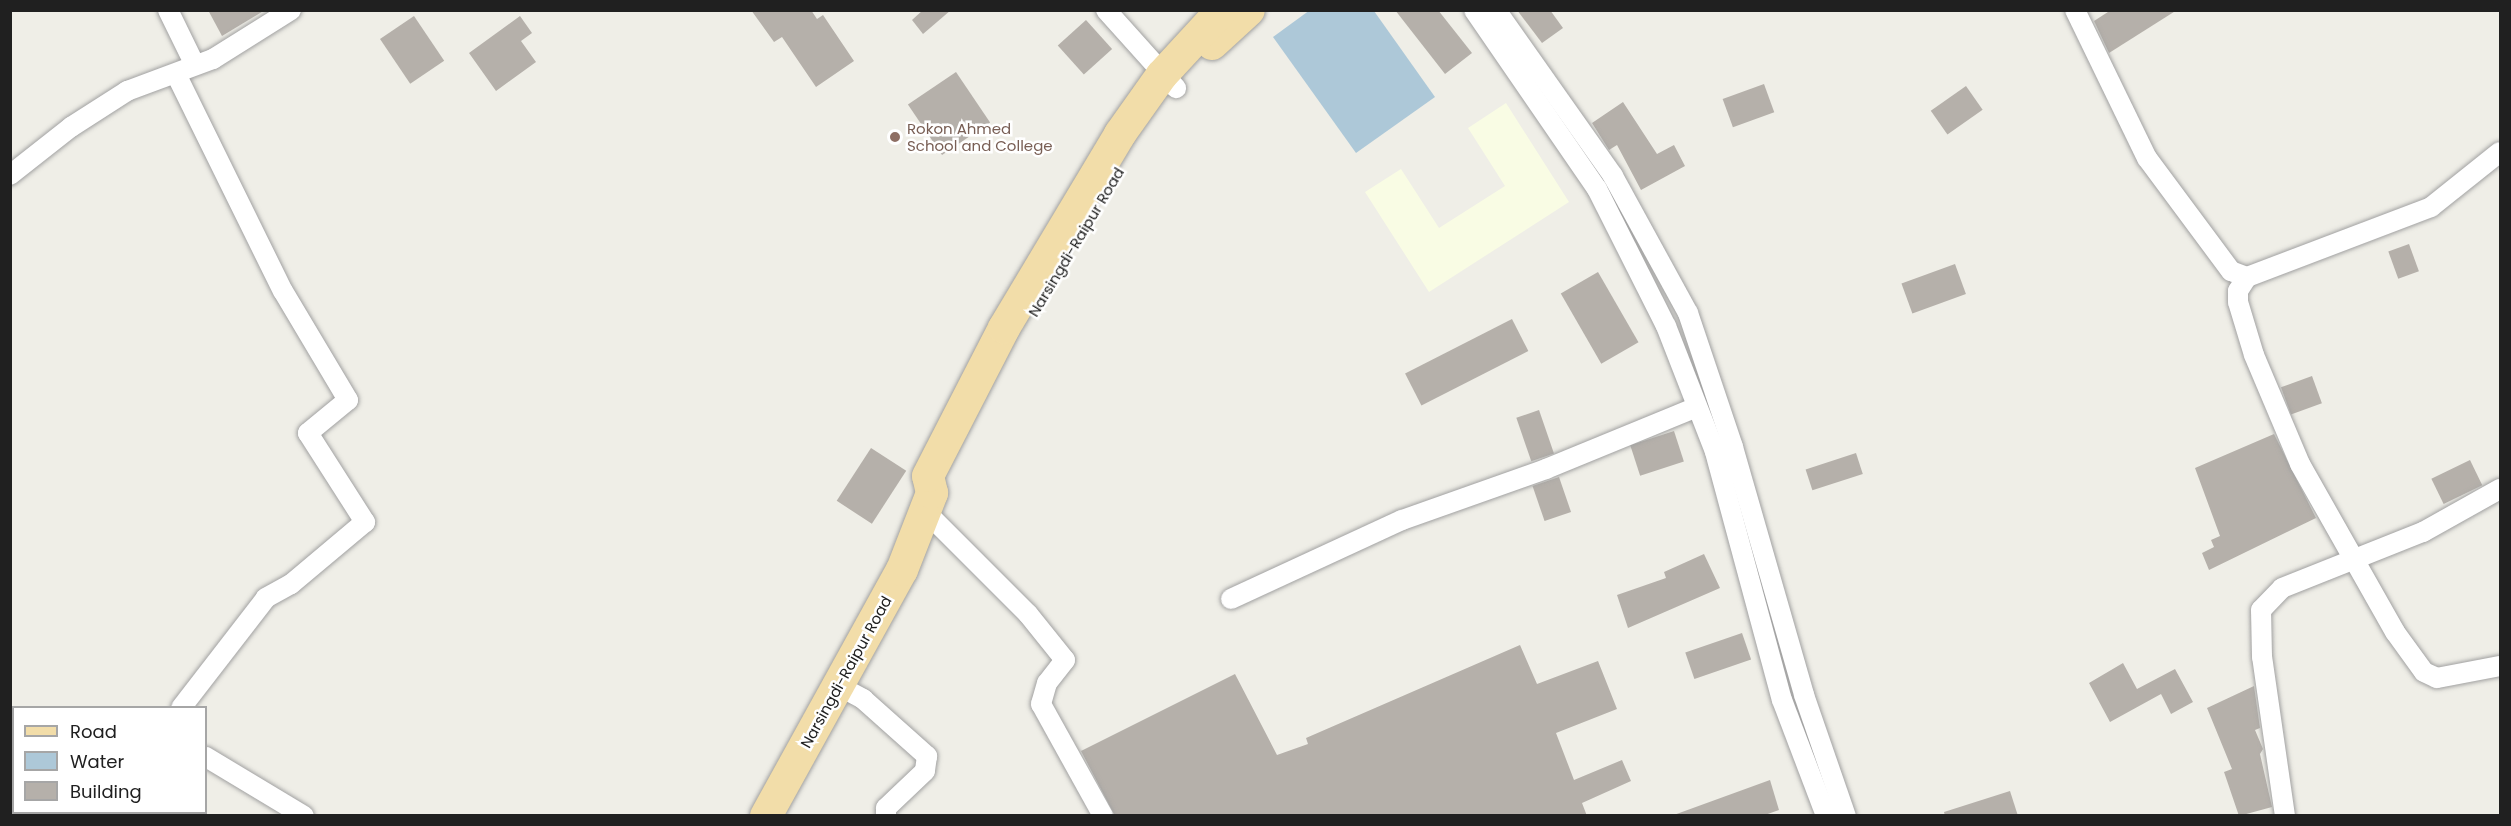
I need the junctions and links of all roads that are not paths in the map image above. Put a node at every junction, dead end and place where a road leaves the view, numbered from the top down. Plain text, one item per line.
1 (168, 10) edge
2 (291, 10) edge
3 (1106, 10) edge
4 (1222, 10) edge
5 (1249, 10) edge
6 (1474, 10) edge
7 (1496, 10) edge
8 (2075, 10) edge
9 (195, 65) junction
10 (176, 74) junction
11 (1169, 82) junction
12 (2500, 152) edge
13 (10, 175) edge
14 (2247, 276) junction
15 (1697, 407) junction
16 (2500, 489) edge
17 (928, 502) junction
18 (2354, 562) junction
19 (1231, 599) dead end
20 (2500, 666) edge
21 (837, 685) junction
22 (183, 706) edge
23 (207, 758) edge
24 (304, 816) edge
25 (766, 816) edge
26 (886, 816) edge
27 (1103, 816) edge
28 (1826, 816) edge
29 (1846, 816) edge
30 (2285, 816) edge

1 - 9 street
2 - 9 street
3 - 11 street
4 - 11 main road, Narsingdi-Raipur Road
5 - 11 main road, Narsingdi-Raipur Road
6 - 15 street
7 - 29 street
8 - 14 street
9 - 10 street
10 - 13 street
10 - 22 street
11 - 17 main road, Narsingdi-Raipur Road
12 - 14 street
14 - 18 street
15 - 19 street
15 - 28 street
16 - 18 street
17 - 21 main road, Narsingdi-Raipur Road
17 - 27 street
18 - 20 street
18 - 30 street
21 - 25 main road, Narsingdi-Raipur Road
21 - 26 street
23 - 24 street

